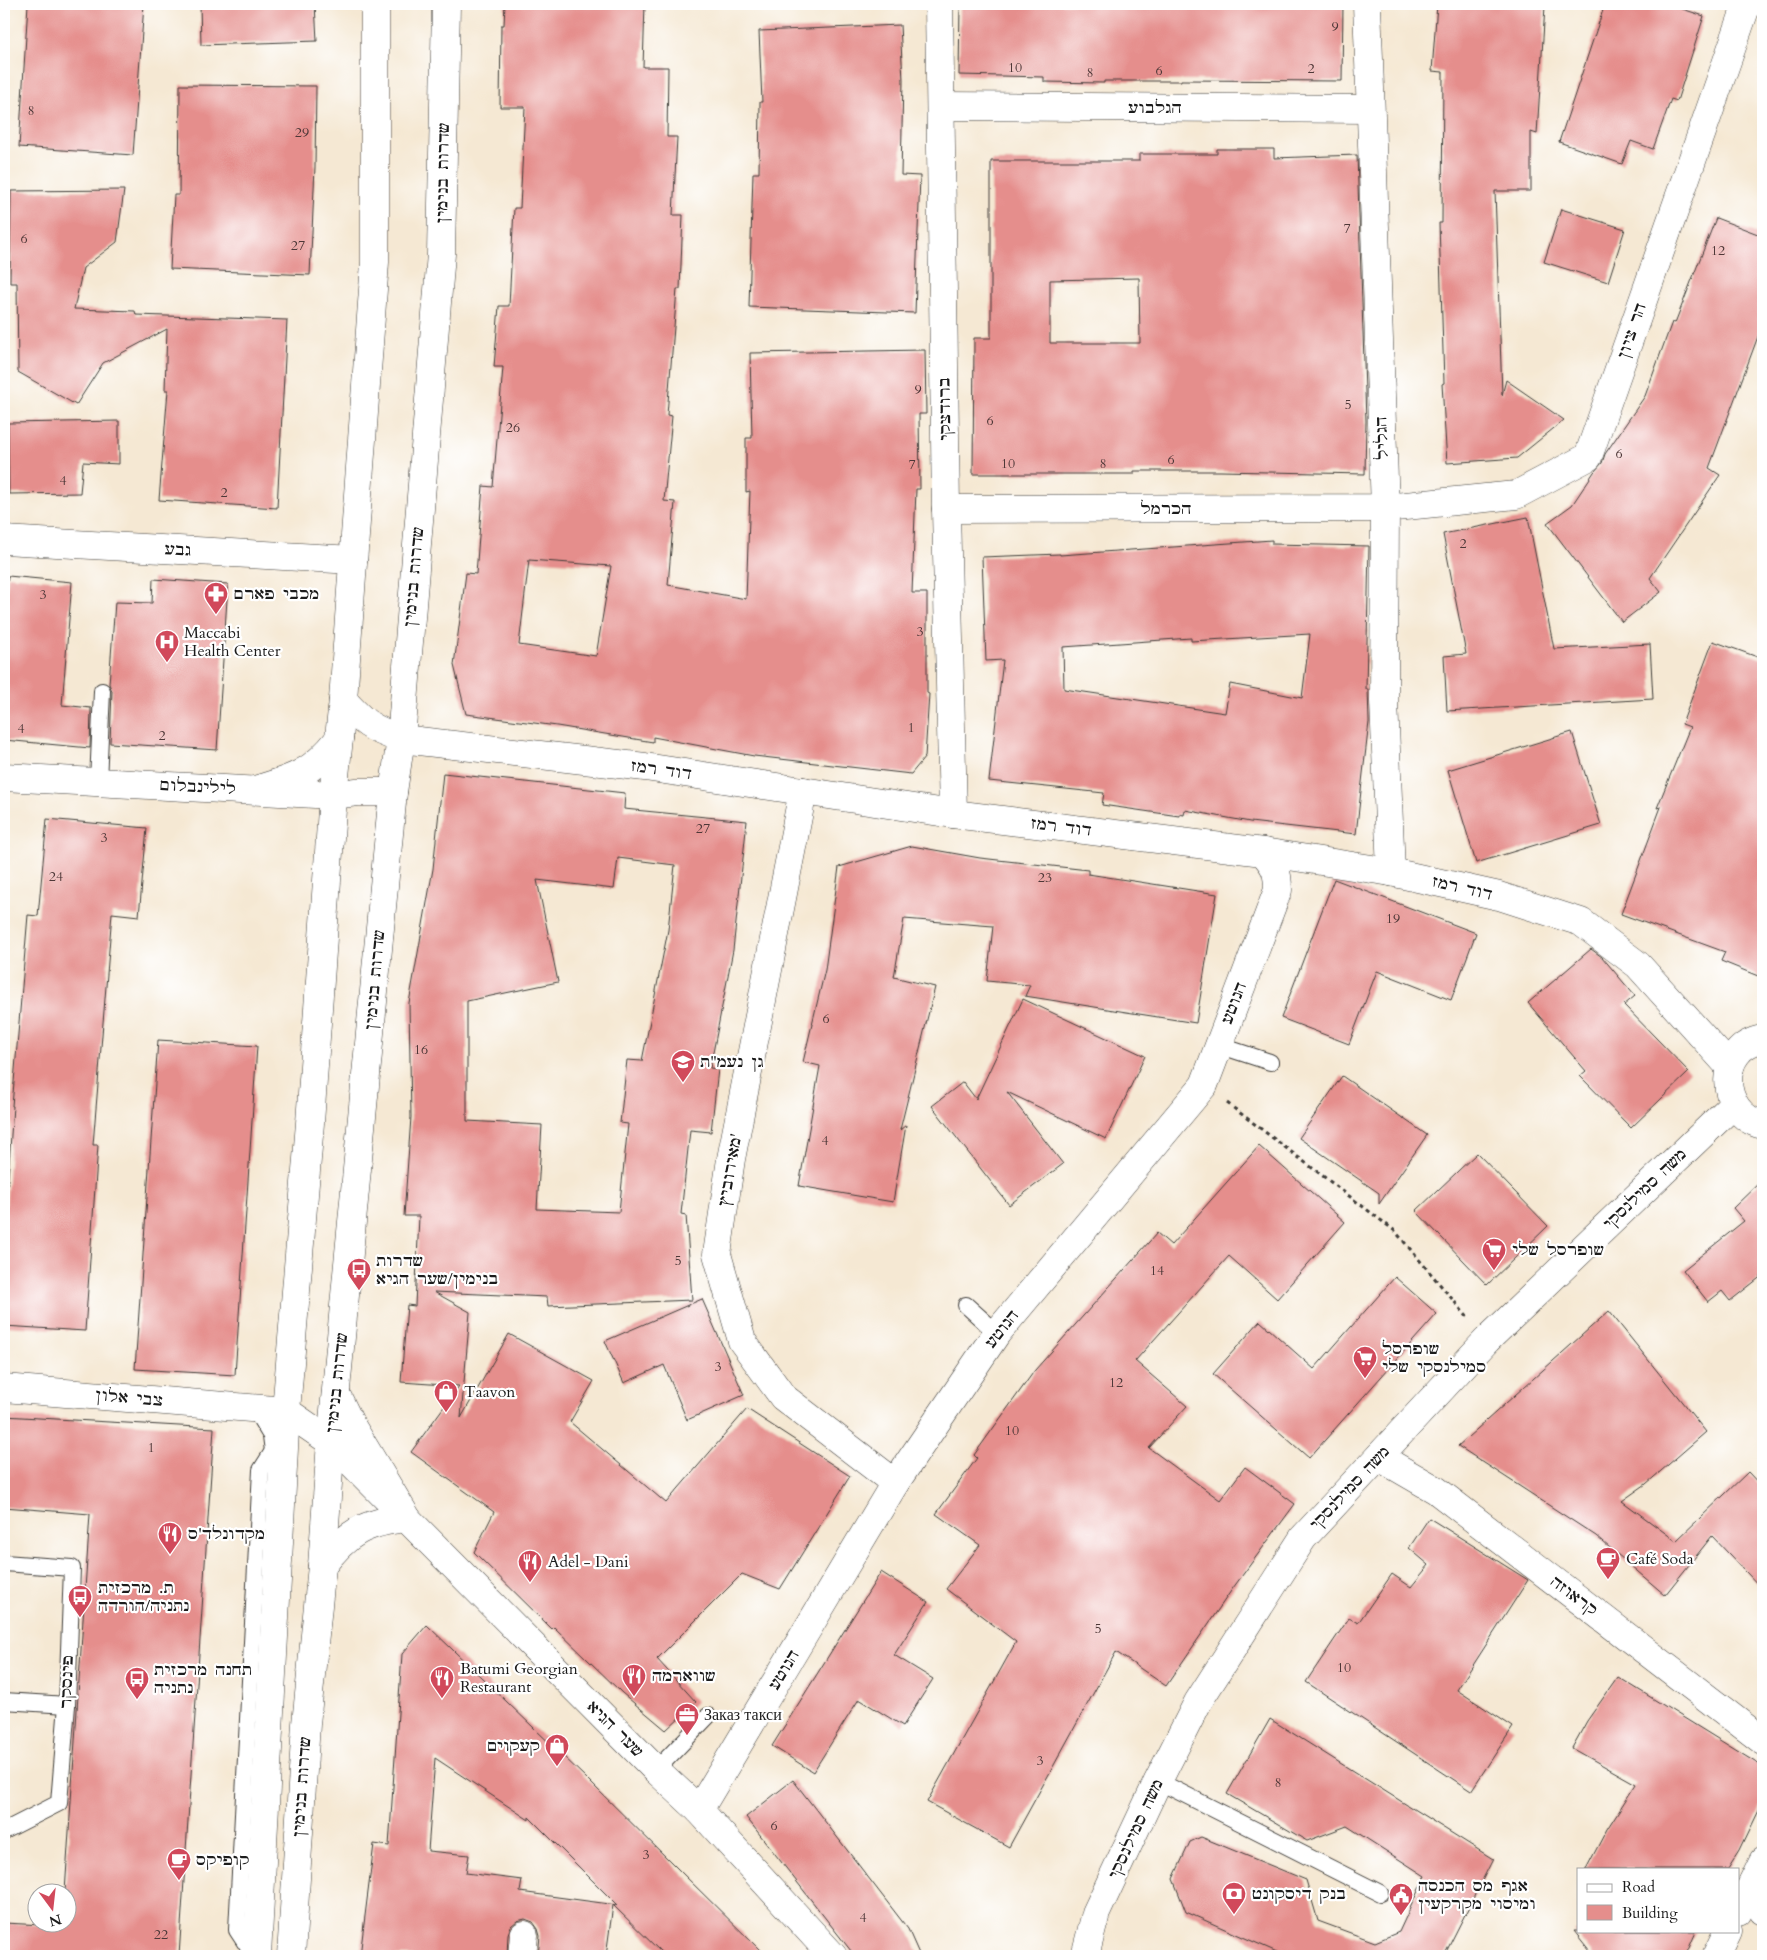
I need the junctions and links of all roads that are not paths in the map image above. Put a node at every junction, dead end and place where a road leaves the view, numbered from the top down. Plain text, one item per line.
1 (375, 4) edge
2 (446, 4) edge
3 (939, 4) edge
4 (1367, 4) edge
5 (1747, 4) edge
6 (941, 106) junction
7 (1370, 109) junction
8 (1385, 508) junction
9 (946, 510) junction
10 (4, 540) edge
11 (353, 560) junction
12 (102, 691) dead end
13 (343, 700) junction
14 (401, 739) junction
15 (339, 740) junction
16 (4, 776) edge
17 (98, 782) junction
18 (255, 790) junction
19 (803, 791) junction
20 (392, 792) junction
21 (333, 795) junction
22 (952, 814) junction
23 (1263, 852) junction
24 (1391, 872) junction
25 (1763, 1039) edge
26 (1218, 1045) junction
27 (1270, 1062) dead end
28 (1730, 1066) junction
29 (1734, 1104) junction
30 (1763, 1125) edge
31 (966, 1305) dead end
32 (997, 1333) junction
33 (4, 1388) edge
34 (336, 1394) junction
35 (254, 1408) junction
36 (286, 1411) junction
37 (331, 1442) junction
38 (279, 1448) junction
39 (1379, 1457) junction
40 (895, 1482) junction
41 (407, 1518) junction
42 (4, 1563) edge
43 (322, 1566) junction
44 (4, 1702) edge
45 (67, 1705) junction
46 (708, 1716) dead end
47 (1763, 1741) edge
48 (656, 1770) junction
49 (1158, 1781) junction
50 (699, 1810) junction
51 (4, 1831) edge
52 (1758, 1872) edge
53 (1380, 1893) dead end
54 (1740, 1908) edge
55 (1763, 1911) edge
56 (1728, 1932) edge
57 (255, 1956) edge
58 (291, 1956) edge
59 (833, 1956) edge
60 (1085, 1956) edge
61 (1716, 1956) edge

1 - 11 street
2 - 14 street, שדרות בנימין
3 - 6 street, ברודצקי
4 - 7 street, הגליל
5 - 8 street, הר ציון
6 - 7 street, הגלבוע
6 - 9 street, ברודצקי
7 - 8 street, הגליל
8 - 9 street, הכרמל
8 - 24 street, הגליל
9 - 22 street, ברודצקי
10 - 11 street, גבע
11 - 13 street
12 - 17 lane
13 - 14 street, דוד רמז
13 - 15 street
14 - 19 street, דוד רמז
14 - 20 street, שדרות בנימין
15 - 18 street
15 - 21 street
16 - 17 street, לילינבלום
17 - 18 street, לילינבלום
18 - 21 street, לילינבלום
19 - 22 street, דוד רמז
19 - 40 street, מאירוביץ'
20 - 21 street, לילינבלום
20 - 34 street, שדרות בנימין
21 - 36 street
22 - 23 street, דוד רמז
23 - 24 street, דוד רמז
23 - 26 street, הנוטע
24 - 28 street, דוד רמז
25 - 28 street
26 - 27 lane
26 - 32 street, הנוטע
28 - 29 street
29 - 30 street
29 - 39 street, משה סמילנסקי
31 - 32 lane
32 - 40 street, הנוטע
33 - 35 street, צבי אלון
34 - 37 street, שדרות בנימין
34 - 41 street
35 - 36 street, צבי אלון
35 - 38 lane
36 - 37 street, שער הגיא
36 - 38 street
37 - 38 street
37 - 41 street, שער הגיא
37 - 43 street, שדרות בנימין
38 - 57 street
39 - 47 street, קראוזה
39 - 49 street, משה סמילנסקי
40 - 50 street, הנוטע
41 - 43 street
41 - 48 street, שער הגיא
42 - 45 lane, פינסקר
43 - 58 street, שדרות בנימין
44 - 45 lane
45 - 51 lane, פינסקר
46 - 48 lane
48 - 50 street, שער הגיא
49 - 53 lane
49 - 60 street, משה סמילנסקי
50 - 59 street, שער הגיא
52 - 54 street
52 - 55 street
56 - 61 street

